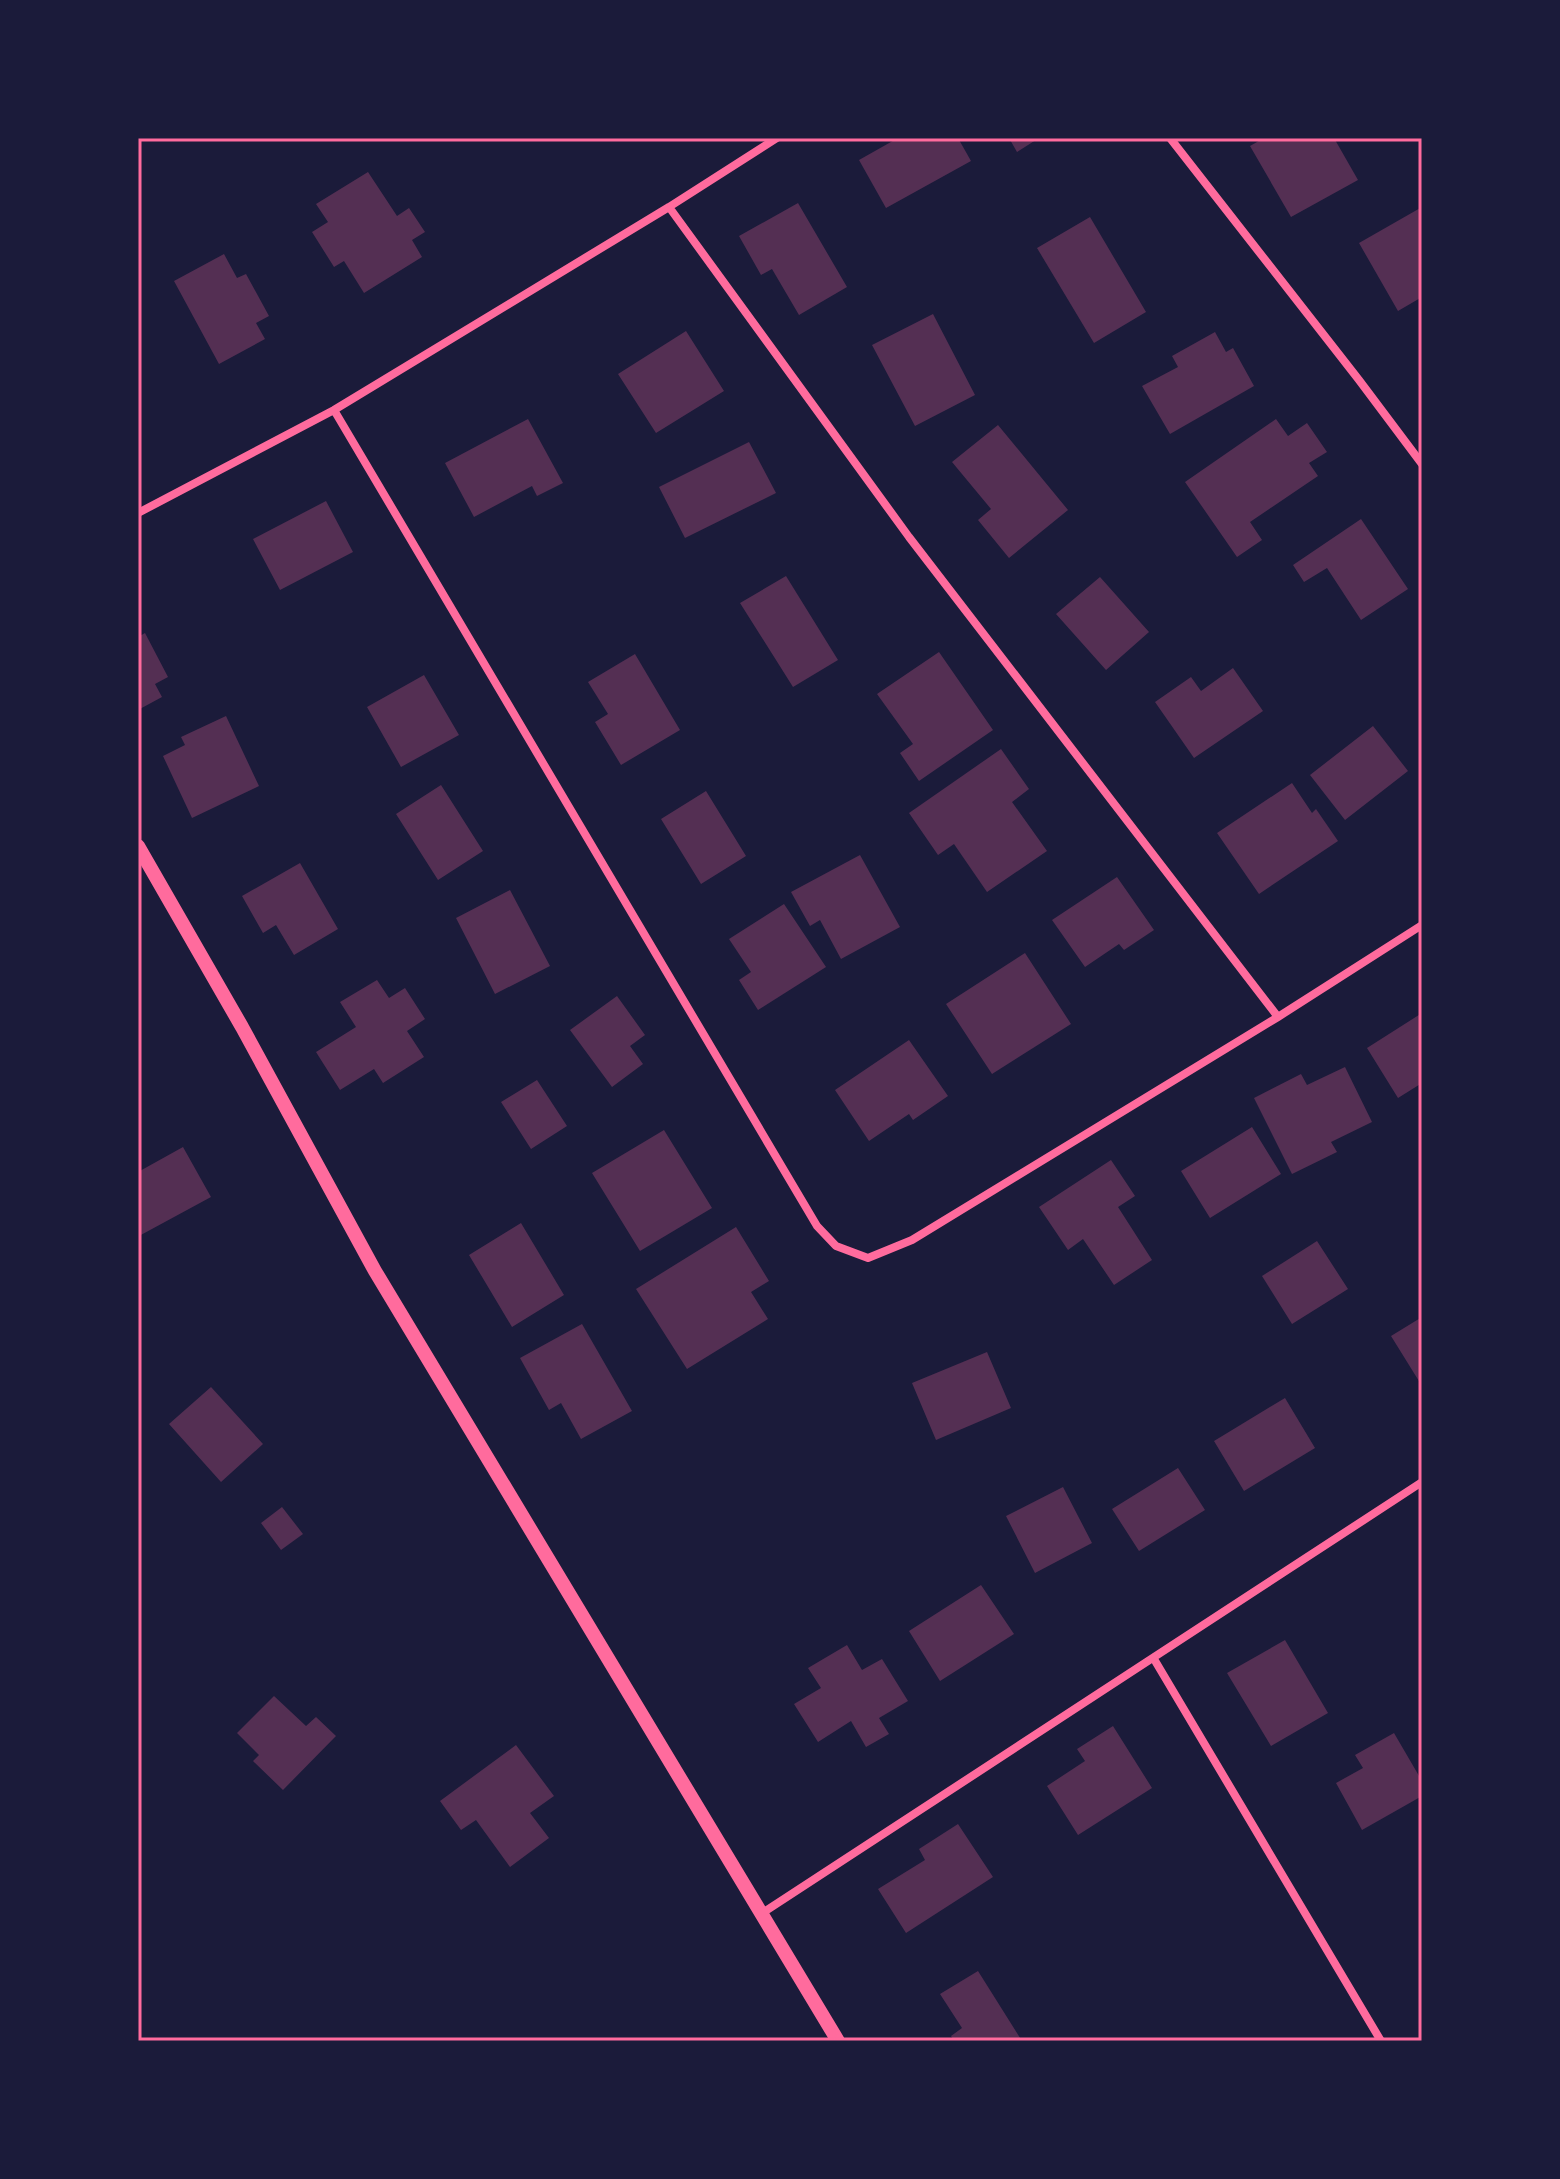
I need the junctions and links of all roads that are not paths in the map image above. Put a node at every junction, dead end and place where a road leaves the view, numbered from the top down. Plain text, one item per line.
1 (777, 138) edge
2 (1170, 138) edge
3 (669, 207) junction
4 (334, 410) junction
5 (1422, 464) edge
6 (138, 513) edge
7 (138, 846) edge
8 (1422, 925) edge
9 (1278, 1017) junction
10 (1422, 1482) edge
11 (1154, 1659) junction
12 (761, 1914) junction
13 (838, 2041) edge
14 (1381, 2041) edge

1 - 3 street
2 - 5 street
3 - 4 street
3 - 9 street
4 - 6 street
4 - 9 street
7 - 12 street
8 - 9 street
10 - 11 street
11 - 12 street
11 - 14 street
12 - 13 street

